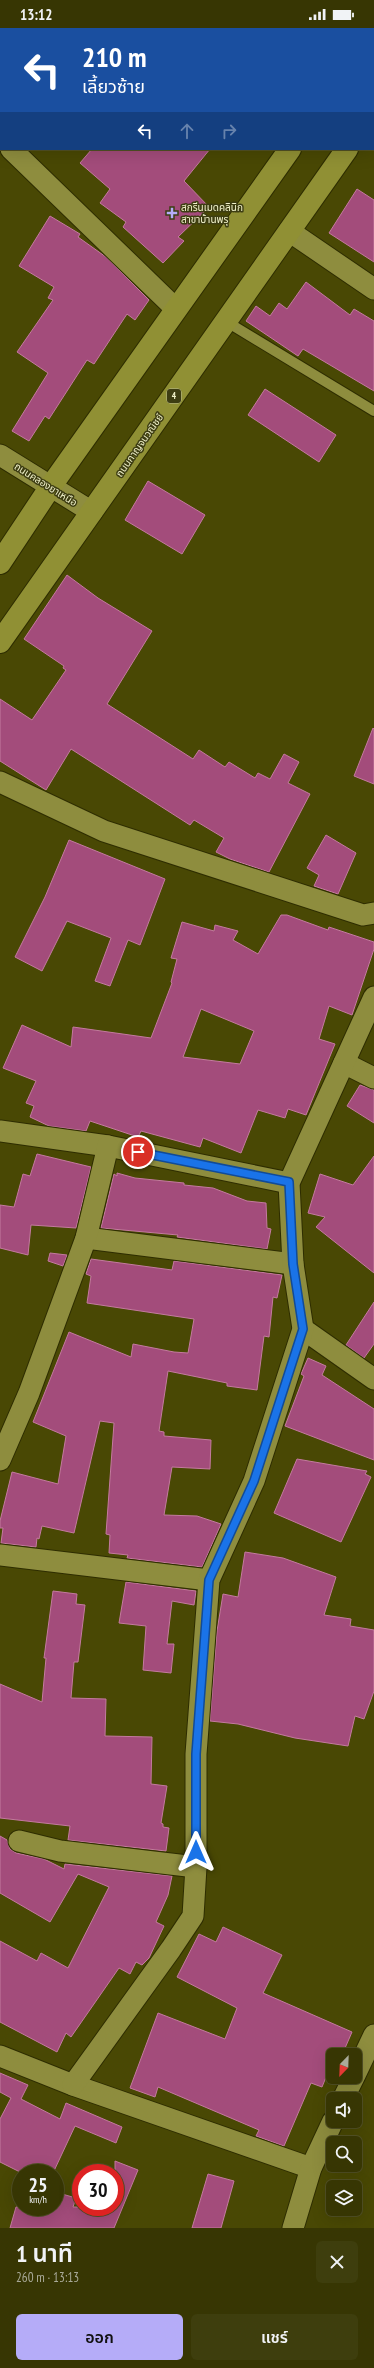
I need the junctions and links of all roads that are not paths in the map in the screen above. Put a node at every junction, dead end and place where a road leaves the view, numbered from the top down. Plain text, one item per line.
1 (12, 150) edge
2 (289, 150) edge
3 (346, 150) edge
4 (289, 231) junction
5 (374, 289) edge
6 (176, 309) junction
7 (226, 322) junction
8 (374, 411) edge
9 (0, 455) edge
10 (51, 486) junction
11 (92, 512) junction
12 (0, 563) edge
13 (0, 642) edge
14 (0, 782) edge
15 (374, 913) edge
16 (374, 997) edge
17 (344, 1064) junction
18 (374, 1078) edge
19 (0, 1131) edge
20 (108, 1146) junction
21 (289, 1182) junction
22 (86, 1238) junction
23 (293, 1264) junction
24 (303, 1329) junction
25 (374, 1379) edge
26 (0, 1460) edge
27 (0, 1555) edge
28 (209, 1580) junction
29 (19, 1841) dead end
30 (196, 1866) junction
31 (374, 2035) edge
32 (0, 2056) edge
33 (362, 2060) edge
34 (73, 2084) junction
35 (330, 2128) edge
36 (311, 2168) junction
37 (293, 2228) edge

1 - 6 street
2 - 6 highway
3 - 4 highway, ถนนกาญจนวณิชย์ / 4
4 - 5 street
4 - 7 highway, ถนนกาญจนวณิชย์ / 4
6 - 10 highway
7 - 8 lane
7 - 11 highway, ถนนกาญจนวณิชย์ / 4
9 - 10 street, ถนนคลองยาเหนือ
10 - 11 street, ถนนคลองยาเหนือ
10 - 12 highway
11 - 13 highway, ถนนกาญจนวณิชย์ / 4
14 - 15 street
16 - 17 street
17 - 18 street
17 - 21 street
19 - 20 street
20 - 21 street
20 - 22 street
21 - 23 street
22 - 23 street
22 - 26 street
23 - 24 street
24 - 25 street
24 - 28 street
27 - 28 street
28 - 30 street
29 - 30 street
30 - 34 street
31 - 33 street
32 - 34 street
34 - 36 street
35 - 36 street
36 - 37 street

